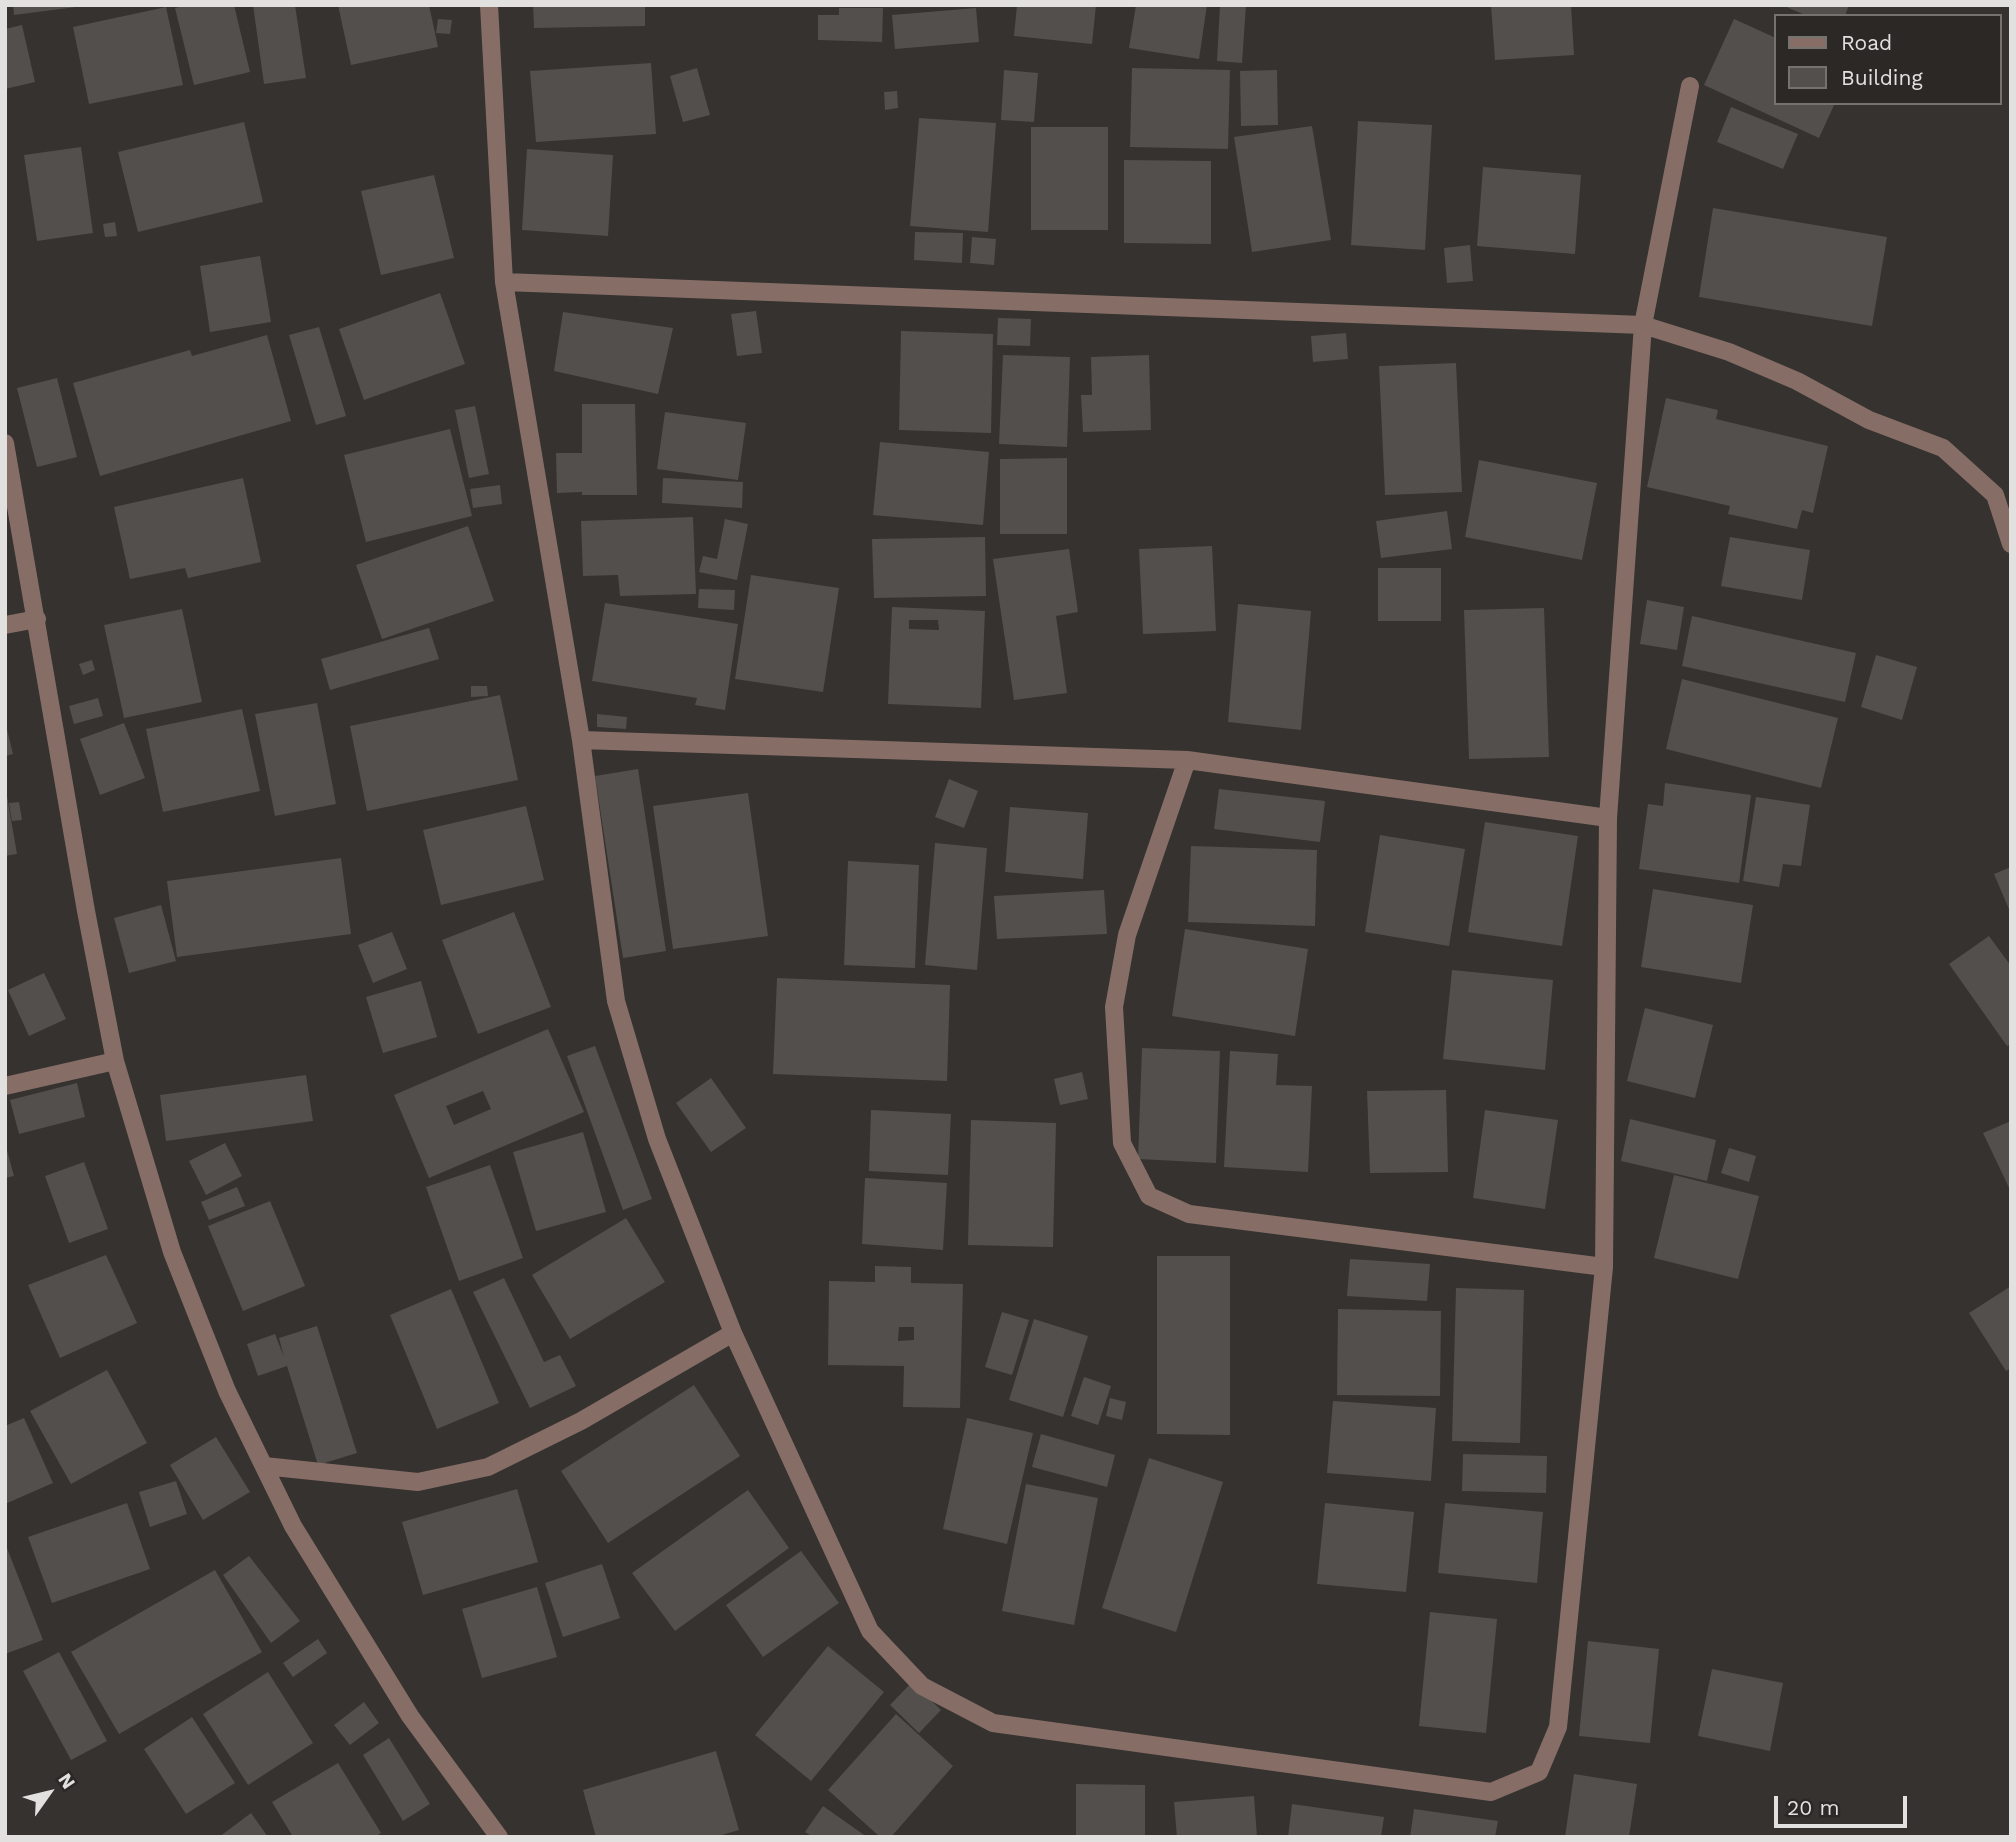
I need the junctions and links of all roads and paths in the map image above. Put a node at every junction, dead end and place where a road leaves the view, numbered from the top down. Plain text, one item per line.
1 (489, 5) edge
2 (1690, 86) dead end
3 (504, 282) junction
4 (1643, 325) junction
5 (5, 443) edge
6 (2011, 544) edge
7 (37, 619) junction
8 (5, 625) edge
9 (581, 740) junction
10 (1187, 760) junction
11 (1608, 818) junction
12 (115, 1061) junction
13 (5, 1086) edge
14 (1604, 1267) junction
15 (733, 1333) junction
16 (264, 1466) junction
17 (499, 1837) edge

1 - 3 street
2 - 4 street
3 - 4 street
3 - 9 street
4 - 6 street
4 - 11 street
5 - 7 street
7 - 8 street
7 - 12 street
9 - 10 street
9 - 15 street
10 - 11 street
10 - 14 street
11 - 14 street
12 - 13 street
12 - 16 street
14 - 15 street
15 - 16 street
16 - 17 street

